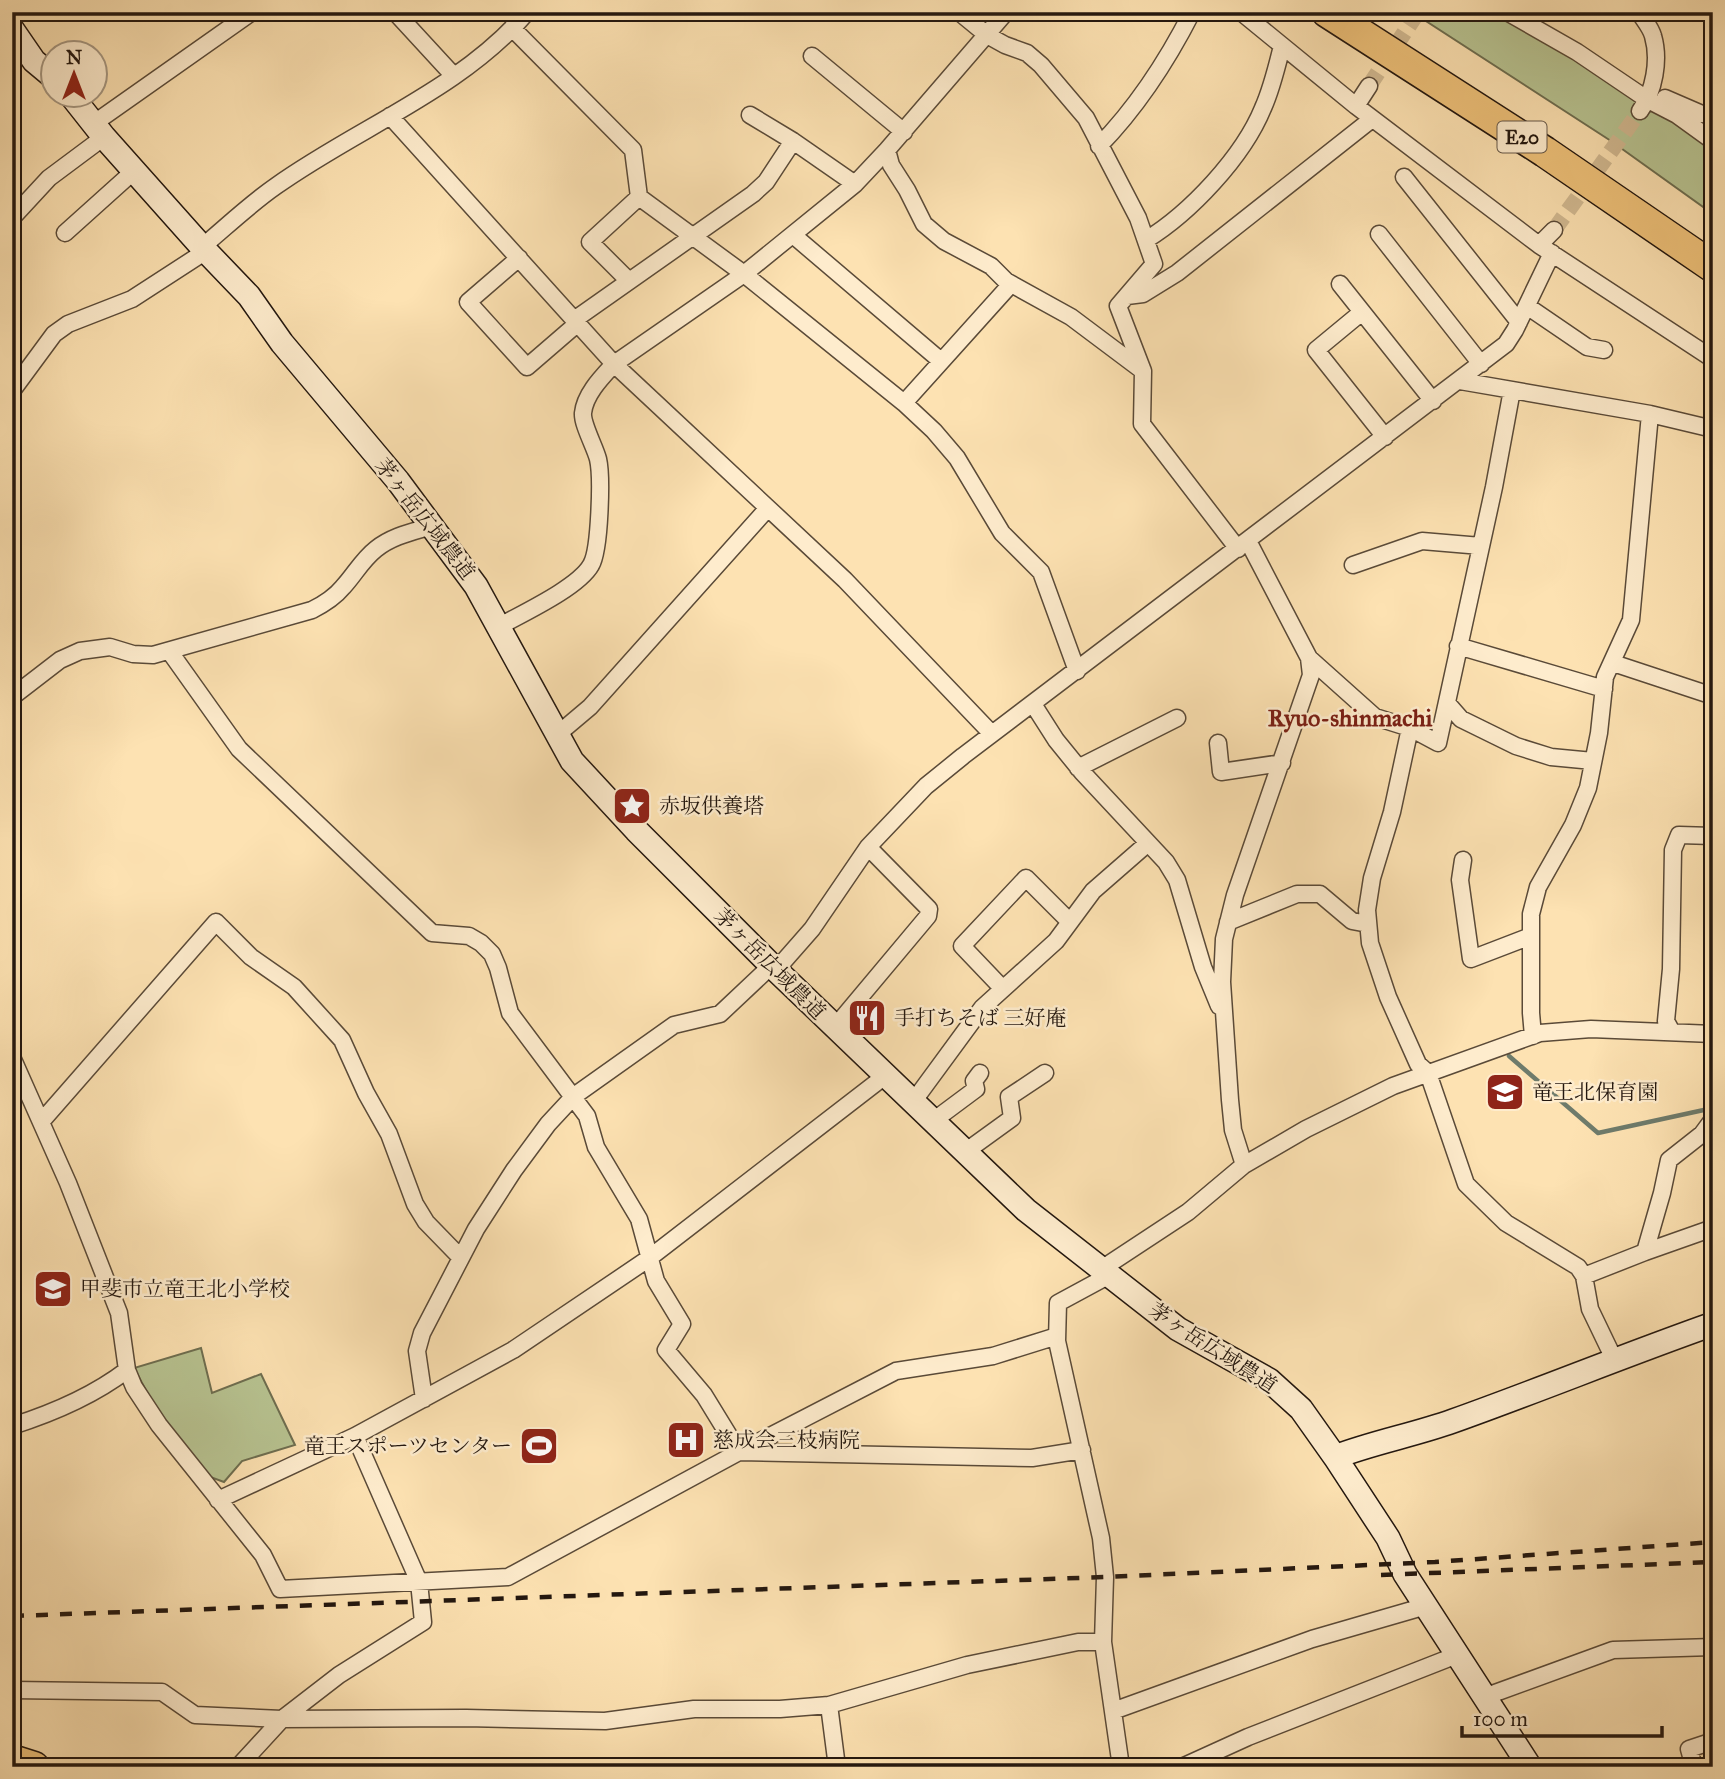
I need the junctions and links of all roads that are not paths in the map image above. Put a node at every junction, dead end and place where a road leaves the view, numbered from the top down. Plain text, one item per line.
1 (252, 12) edge
2 (395, 12) edge
3 (527, 12) edge
4 (959, 12) edge
5 (1006, 12) edge
6 (1192, 12) edge
7 (1241, 12) edge
8 (1327, 12) edge
9 (1364, 12) edge
10 (1507, 12) edge
11 (1639, 12) edge
12 (512, 28) junction
13 (12, 29) edge
14 (987, 35) junction
15 (1282, 46) junction
16 (812, 56) dead end
17 (38, 64) edge
18 (453, 75) junction
19 (1369, 86) tunnel mouth
20 (1646, 101) junction
21 (1356, 106) junction
22 (81, 108) edge
23 (750, 115) dead end
24 (1713, 115) edge
25 (390, 116) junction
26 (1372, 119) junction
27 (99, 130) junction
28 (904, 132) junction
29 (793, 141) junction
30 (1713, 141) edge
31 (1099, 146) junction
32 (887, 150) junction
33 (134, 171) junction
34 (1404, 177) dead end
35 (855, 184) junction
36 (639, 197) junction
37 (12, 218) edge
38 (1554, 230) tunnel mouth
39 (65, 233) dead end
40 (1379, 234) dead end
41 (793, 235) junction
42 (694, 237) junction
43 (1146, 240) junction
44 (1713, 245) edge
45 (204, 249) junction
46 (1545, 249) junction
47 (519, 258) junction
48 (1713, 267) edge
49 (744, 274) junction
50 (628, 280) junction
51 (1011, 284) junction
52 (1340, 285) dead end
53 (1127, 296) junction
54 (1527, 306) junction
55 (1362, 313) junction
56 (576, 321) junction
57 (1519, 322) junction
58 (1604, 349) dead end
59 (1713, 359) edge
60 (941, 361) junction
61 (614, 364) junction
62 (1481, 364) junction
63 (1143, 371) junction
64 (1460, 381) junction
65 (1512, 390) junction
66 (12, 391) edge
67 (1433, 401) junction
68 (904, 403) junction
69 (1650, 414) junction
70 (1713, 429) edge
71 (1385, 437) junction
72 (768, 508) junction
73 (432, 526) junction
74 (1243, 545) junction
75 (1481, 546) junction
76 (1353, 565) dead end
77 (498, 627) junction
78 (1458, 646) junction
79 (170, 652) junction
80 (1309, 658) junction
81 (1612, 663) junction
82 (1077, 671) junction
83 (1604, 689) junction
84 (1713, 696) edge
85 (12, 697) edge
86 (1447, 703) junction
87 (1032, 704) junction
88 (1177, 718) dead end
89 (1410, 728) junction
90 (558, 734) junction
91 (992, 734) junction
92 (1218, 743) dead end
93 (1593, 761) junction
94 (1282, 763) junction
95 (1078, 768) junction
96 (1713, 836) edge
97 (1148, 843) junction
98 (868, 847) junction
99 (1463, 860) dead end
100 (1070, 922) junction
101 (1228, 922) junction
102 (1368, 924) junction
103 (1531, 936) junction
104 (774, 968) junction
105 (1003, 989) junction
106 (1223, 1018) junction
107 (835, 1027) junction
108 (1672, 1032) junction
109 (1713, 1034) edge
110 (1533, 1036) junction
111 (12, 1057) edge
112 (980, 1073) dead end
113 (1045, 1073) dead end
114 (1428, 1073) junction
115 (886, 1076) junction
116 (574, 1096) junction
117 (913, 1102) junction
118 (1713, 1119) edge
119 (933, 1121) junction
120 (41, 1122) junction
121 (965, 1152) junction
122 (1244, 1166) junction
123 (1713, 1228) edge
124 (1645, 1252) junction
125 (461, 1258) junction
126 (648, 1259) junction
127 (1104, 1273) junction
128 (1584, 1276) junction
129 (1713, 1324) edge
130 (1057, 1336) junction
131 (1614, 1359) junction
132 (127, 1370) junction
133 (424, 1399) junction
134 (12, 1426) edge
135 (355, 1436) junction
136 (1082, 1450) junction
137 (739, 1452) junction
138 (1335, 1457) junction
139 (218, 1500) junction
140 (419, 1582) junction
141 (1426, 1606) junction
142 (1103, 1642) junction
143 (1713, 1647) edge
144 (1457, 1655) junction
145 (12, 1690) edge
146 (1485, 1697) junction
147 (829, 1705) junction
148 (1113, 1711) junction
149 (282, 1719) junction
150 (1713, 1741) edge
151 (12, 1760) edge
152 (34, 1767) edge
153 (238, 1767) edge
154 (836, 1767) edge
155 (1121, 1767) edge
156 (1182, 1767) edge
157 (1530, 1767) edge
158 (1695, 1767) edge

1 - 27 street
2 - 18 street
3 - 12 street
4 - 14 street
5 - 14 street
6 - 31 street
7 - 15 street
8 - 48 highway, E20
9 - 44 highway, E20
10 - 20 street
11 - 20 street
12 - 18 street
12 - 36 street
13 - 17 street
14 - 28 street
14 - 31 street
15 - 21 street
15 - 43 street
16 - 28 street
18 - 25 street
19 - 21 street
20 - 24 street
20 - 30 street
21 - 26 street
22 - 27 street, 茅ヶ岳広域農道
23 - 29 street
25 - 45 street
25 - 47 street
26 - 46 street
26 - 53 street
27 - 33 street, 茅ヶ岳広域農道
27 - 37 street
28 - 32 street
29 - 35 street
29 - 42 street
31 - 43 street
32 - 35 street
32 - 51 street
33 - 39 street
33 - 45 street, 茅ヶ岳広域農道
34 - 57 street
35 - 41 street
36 - 42 street
36 - 50 street
38 - 46 street
40 - 62 street
41 - 49 street
41 - 60 street
42 - 49 street
42 - 50 street
43 - 53 street
45 - 66 street
45 - 73 street, 茅ヶ岳広域農道
46 - 54 street
46 - 59 street
47 - 56 street
47 - 56 street
49 - 61 street
49 - 68 street
50 - 56 street
51 - 60 street
51 - 63 street
52 - 55 street
53 - 63 street
54 - 57 street
54 - 58 street
55 - 67 street
55 - 71 street
56 - 61 street
57 - 62 street
60 - 68 street
61 - 72 street
61 - 77 street
62 - 64 street
63 - 74 street
64 - 65 street
64 - 67 street
65 - 69 street
65 - 75 street
67 - 71 street
68 - 82 street
69 - 70 street
69 - 81 street
71 - 74 street
72 - 90 street
72 - 91 street
73 - 77 street, 茅ヶ岳広域農道
73 - 79 street
74 - 80 street
74 - 82 street
75 - 76 street
75 - 78 street
77 - 90 street, 茅ヶ岳広域農道
78 - 83 street
78 - 86 street
79 - 85 street
79 - 116 street
80 - 89 street
80 - 94 street
81 - 83 street
81 - 84 street
82 - 87 street
83 - 93 street
86 - 89 street
86 - 93 street
87 - 91 street
87 - 95 street
88 - 95 street
89 - 102 street
90 - 104 street, 茅ヶ岳広域農道
91 - 98 street
92 - 94 street
93 - 103 street
94 - 101 street
95 - 97 street
96 - 108 street
97 - 100 street
97 - 106 street
98 - 104 street
98 - 107 street
99 - 103 street
100 - 105 street
100 - 105 street
101 - 102 street
101 - 106 street
102 - 114 street
103 - 110 street
104 - 107 street, 茅ヶ岳広域農道
104 - 116 street
105 - 117 street
106 - 122 street
107 - 115 street, 茅ヶ岳広域農道
108 - 109 street
108 - 110 street
110 - 114 street
111 - 120 street
112 - 119 street
113 - 121 street
114 - 122 street
114 - 128 street
115 - 117 street, 茅ヶ岳広域農道
115 - 126 street
116 - 125 street
116 - 126 street
117 - 119 street, 茅ヶ岳広域農道
118 - 124 street
119 - 121 street, 茅ヶ岳広域農道
120 - 125 street
120 - 132 street
121 - 127 street, 茅ヶ岳広域農道
122 - 127 street
123 - 124 street
124 - 128 street
125 - 133 street
126 - 133 street
126 - 137 street
127 - 130 street
127 - 138 street, 茅ヶ岳広域農道
128 - 131 street
129 - 131 street
130 - 136 street
130 - 137 street
131 - 138 street
132 - 134 street
132 - 139 street
133 - 135 street
135 - 139 street
135 - 140 street
136 - 137 street
136 - 142 street
137 - 140 street
138 - 141 street, 茅ヶ岳広域農道
139 - 140 street
140 - 149 street
141 - 144 street, 茅ヶ岳広域農道
141 - 148 street
142 - 147 street
142 - 148 street
143 - 146 street
144 - 146 street, 茅ヶ岳広域農道
144 - 156 street
145 - 149 street
146 - 157 street, 茅ヶ岳広域農道
147 - 149 street
147 - 154 street
148 - 155 street
149 - 153 street
150 - 158 street
151 - 152 highway

